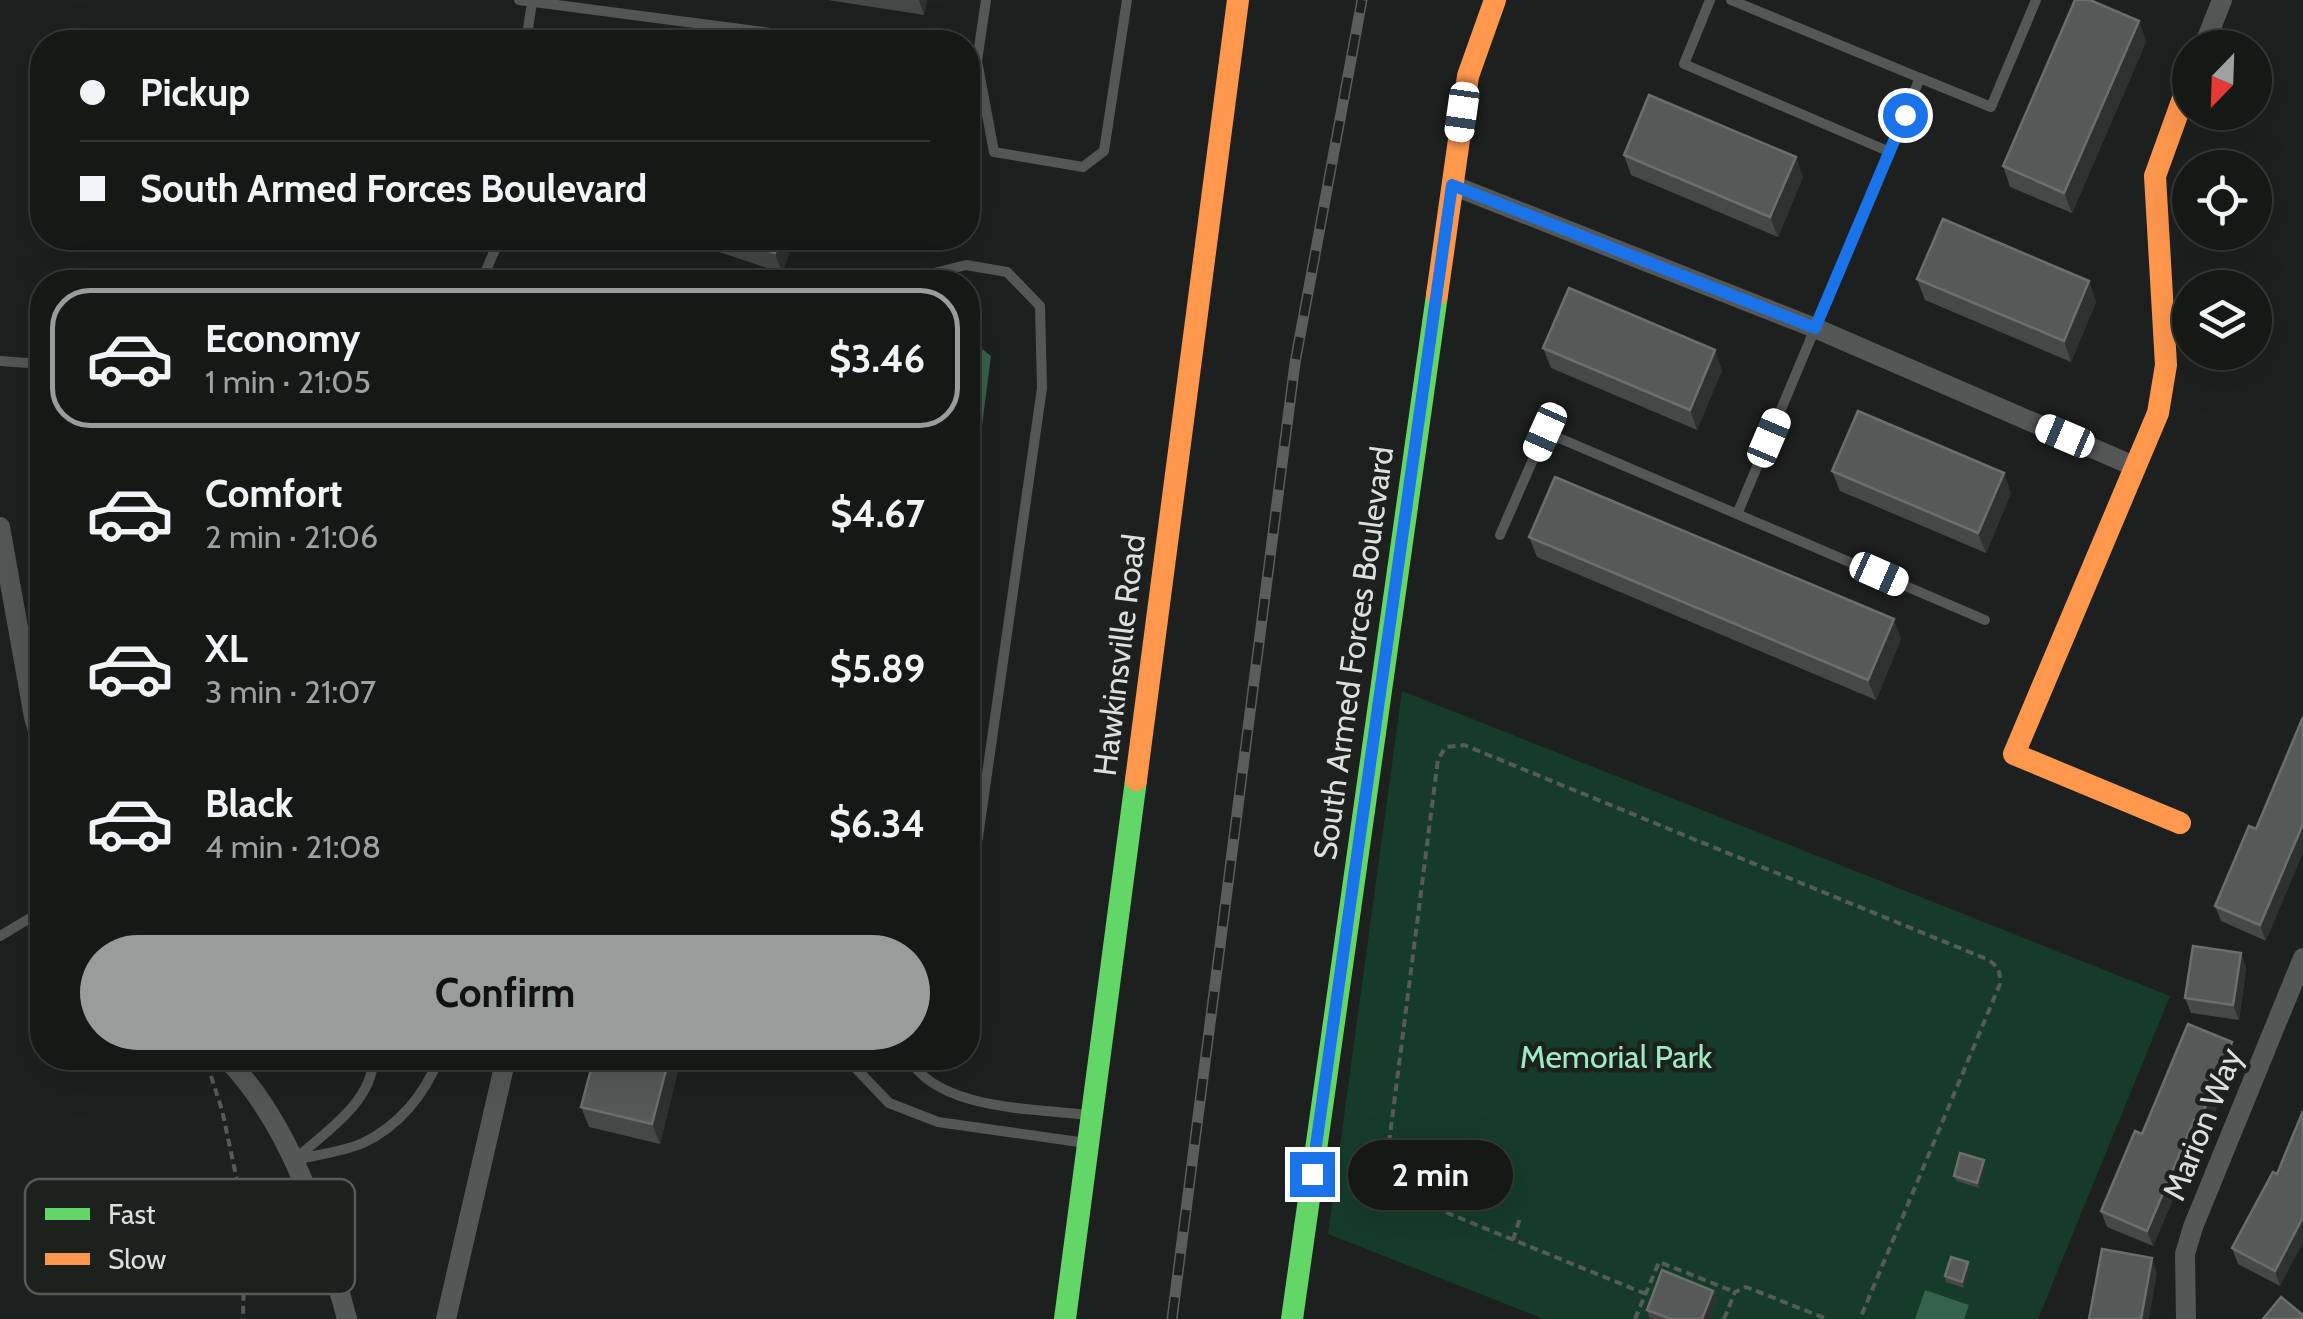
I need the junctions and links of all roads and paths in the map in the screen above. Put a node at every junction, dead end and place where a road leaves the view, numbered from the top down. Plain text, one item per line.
1 (986, 0) edge
2 (1127, 0) edge
3 (1238, 0) edge
4 (1494, 0) edge
5 (1710, 0) edge
6 (1731, 0) edge
7 (2036, 0) edge
8 (2222, 0) edge
9 (525, 1) edge
10 (526, 30) edge
11 (747, 30) edge
12 (979, 30) edge
13 (2210, 30) edge
14 (1920, 78) junction
15 (980, 93) edge
16 (2172, 129) edge
17 (1890, 152) junction
18 (1452, 185) junction
19 (946, 270) edge
20 (1815, 328) junction
21 (0, 361) edge
22 (30, 363) edge
23 (2136, 466) junction
24 (1738, 512) junction
25 (0, 527) edge
26 (1500, 535) dead end
27 (1985, 620) dead end
28 (30, 694) edge
29 (980, 823) edge
30 (2180, 823) dead end
31 (30, 917) edge
32 (0, 936) edge
33 (2303, 958) edge
34 (237, 1070) edge
35 (373, 1070) edge
36 (434, 1070) edge
37 (503, 1070) edge
38 (857, 1070) edge
39 (916, 1070) edge
40 (210, 1075) dead end
41 (1092, 1116) junction
42 (1088, 1143) junction
43 (293, 1160) junction
44 (236, 1179) edge
45 (302, 1179) edge
46 (1520, 1218) dead end
47 (1513, 1240) junction
48 (1735, 1292) junction
49 (242, 1294) edge
50 (340, 1294) edge
51 (1646, 1294) junction
52 (242, 1319) edge
53 (348, 1319) edge
54 (446, 1319) edge
55 (1065, 1319) edge
56 (1292, 1319) edge
57 (1636, 1319) edge
58 (1724, 1319) edge
59 (1827, 1319) edge
60 (1860, 1319) edge
61 (2186, 1319) edge

1 - 12 lane
2 - 15 lane
3 - 41 street, Hawkinsville Road
4 - 18 street, South Armed Forces Boulevard
5 - 17 lane
6 - 14 lane
7 - 14 lane
8 - 13 street
9 - 10 lane
9 - 11 lane
14 - 17 lane
16 - 23 street
17 - 20 lane
18 - 20 street
18 - 56 street, South Armed Forces Boulevard
19 - 29 lane
20 - 23 street
20 - 24 lane
21 - 22 lane
23 - 30 street
24 - 26 lane
24 - 27 lane
25 - 28 street
31 - 32 lane
33 - 61 street, Marion Way
34 - 43 street
35 - 43 lane
36 - 43 lane
37 - 54 street
38 - 42 lane
39 - 41 lane
40 - 44 path
41 - 42 street, Hawkinsville Road
42 - 55 street, Hawkinsville Road
43 - 45 street
46 - 47 path
47 - 51 path
47 - 60 path
48 - 51 path
48 - 58 path
48 - 59 path
49 - 52 path
50 - 53 street
51 - 57 path

